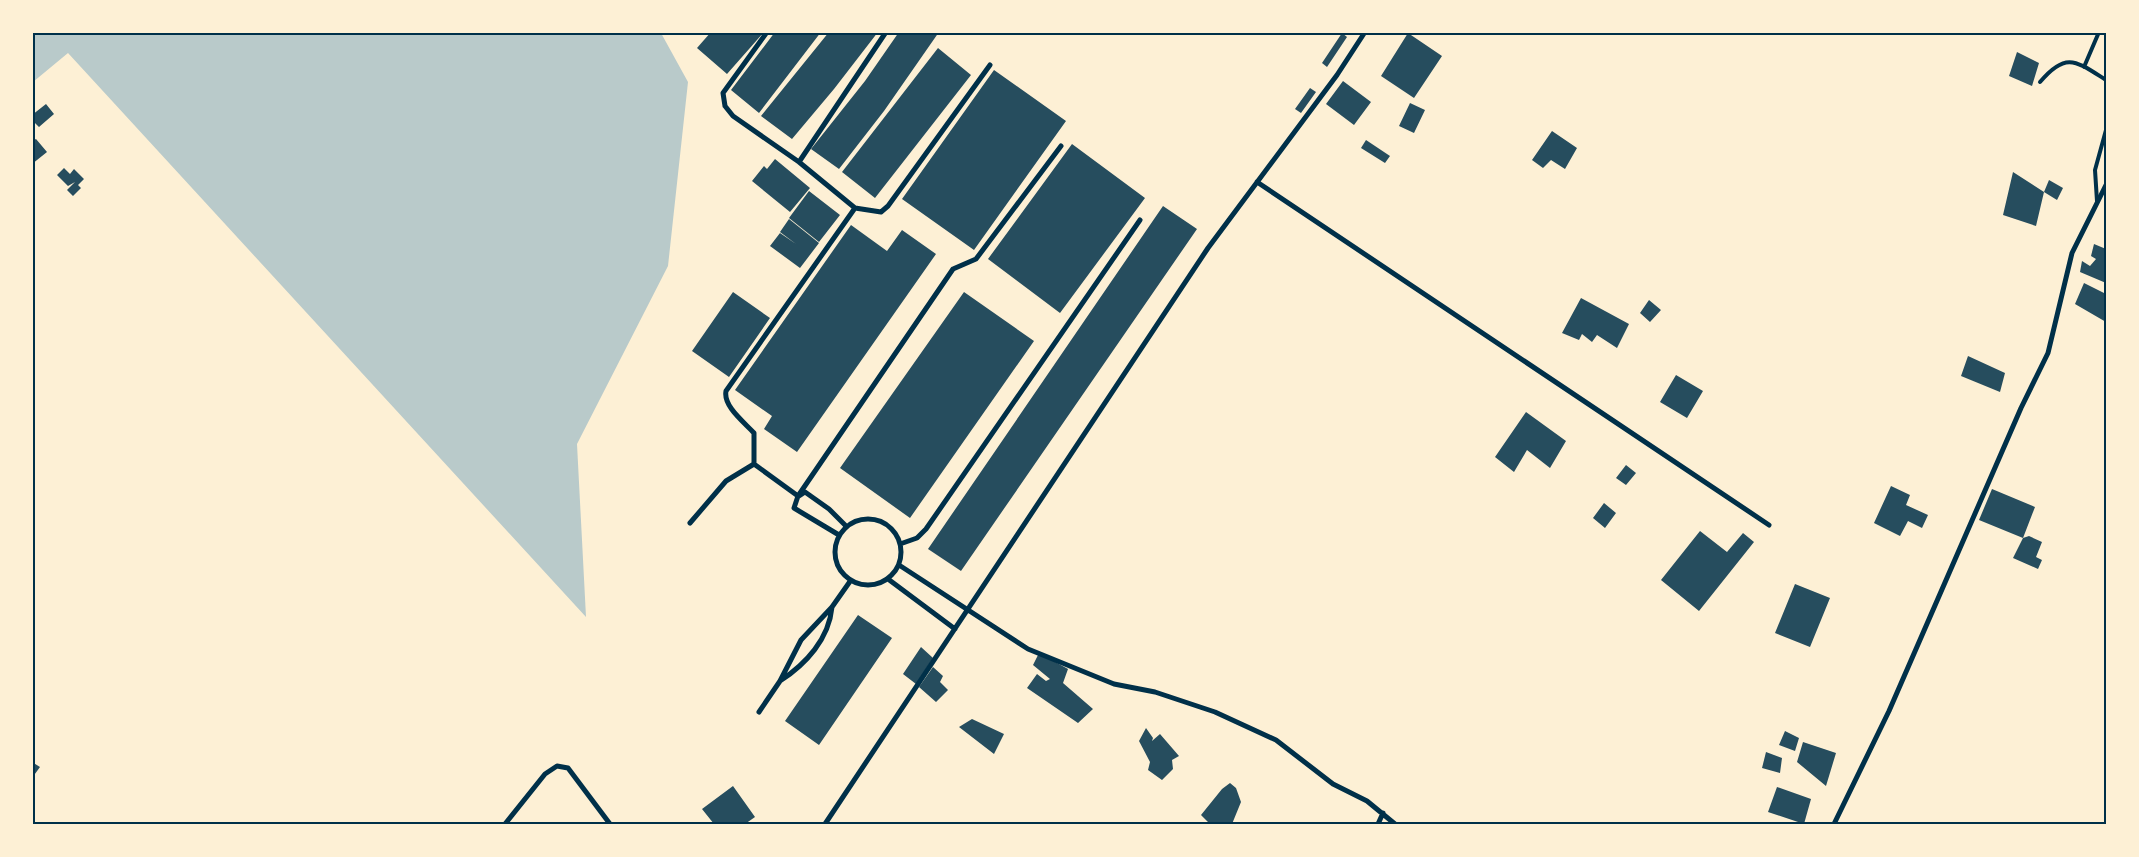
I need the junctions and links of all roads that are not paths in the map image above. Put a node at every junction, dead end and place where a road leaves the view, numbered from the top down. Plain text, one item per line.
1 (766, 32) edge
2 (886, 32) edge
3 (1365, 32) edge
4 (2099, 32) edge
5 (990, 65) dead end
6 (2084, 67) junction
7 (2106, 80) edge
8 (2040, 82) dead end
9 (2106, 130) edge
10 (1061, 146) dead end
11 (799, 162) junction
12 (1257, 182) junction
13 (2106, 185) edge
14 (2097, 201) junction
15 (855, 208) junction
16 (1140, 220) dead end
17 (754, 464) junction
18 (798, 496) junction
19 (690, 523) dead end
20 (1769, 525) dead end
21 (846, 526) junction
22 (840, 535) junction
23 (900, 544) junction
24 (899, 566) junction
25 (888, 579) junction
26 (851, 580) junction
27 (832, 607) junction
28 (967, 611) junction
29 (955, 629) junction
30 (780, 681) junction
31 (759, 712) dead end
32 (1383, 813) junction
33 (505, 824) edge
34 (610, 824) edge
35 (824, 824) edge
36 (1378, 824) edge
37 (1396, 824) edge
38 (1834, 824) edge

1 - 11 street
2 - 11 street
3 - 12 street
4 - 6 lane
5 - 15 street
6 - 7 lane
6 - 8 lane
9 - 14 lane
10 - 18 street
11 - 15 street
12 - 20 street
12 - 28 street
13 - 14 street
14 - 38 street
15 - 17 street
16 - 23 street
17 - 18 street
17 - 19 street
18 - 21 street
18 - 22 street
21 - 22 street
21 - 23 street
22 - 26 street
23 - 24 street
24 - 25 street
24 - 28 street
25 - 26 street
25 - 29 street
26 - 27 street
27 - 30 street
27 - 30 street
28 - 29 street
28 - 32 street
29 - 35 street
30 - 31 street
32 - 36 street
32 - 37 street
33 - 34 street

